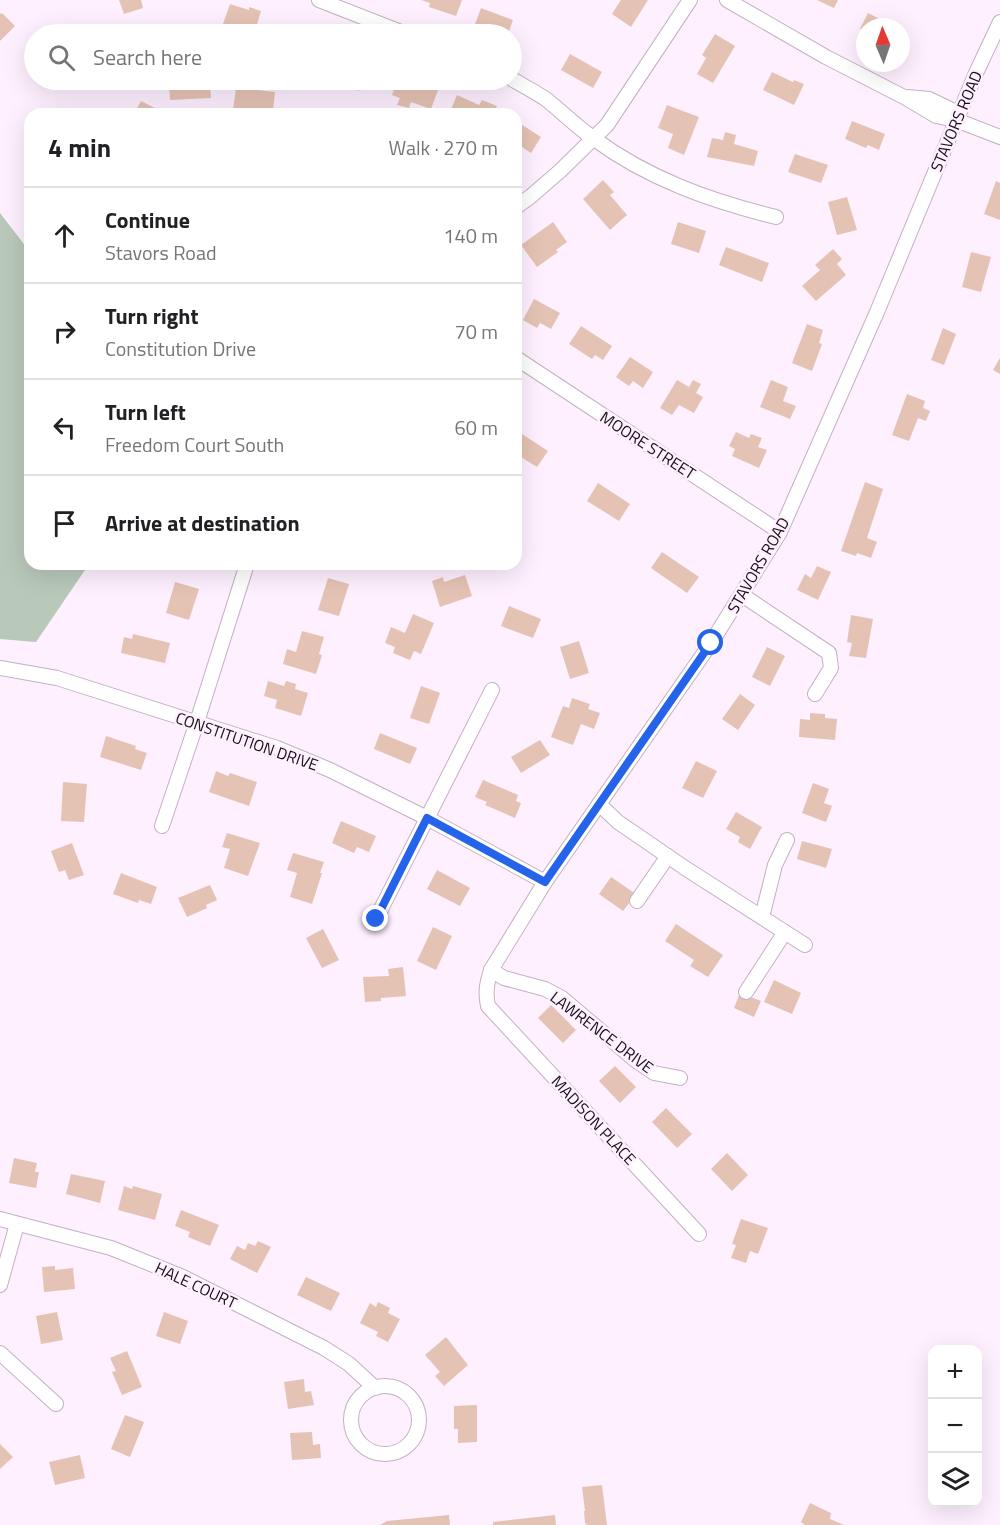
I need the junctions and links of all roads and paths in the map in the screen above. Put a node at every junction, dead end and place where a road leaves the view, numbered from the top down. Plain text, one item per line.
1 (319, 0) edge
2 (690, 0) edge
3 (727, 0) edge
4 (1000, 22) edge
5 (380, 24) edge
6 (522, 85) edge
7 (957, 120) junction
8 (1000, 137) edge
9 (593, 138) junction
10 (522, 202) edge
11 (776, 217) dead end
12 (522, 362) edge
13 (780, 532) junction
14 (245, 570) edge
15 (742, 595) junction
16 (0, 668) edge
17 (492, 690) dead end
18 (815, 694) dead end
19 (197, 722) junction
20 (599, 804) junction
21 (427, 818) junction
22 (162, 826) dead end
23 (787, 840) dead end
24 (668, 856) junction
25 (545, 882) junction
26 (637, 901) dead end
27 (762, 917) junction
28 (376, 919) dead end
29 (785, 932) junction
30 (805, 945) dead end
31 (492, 970) junction
32 (746, 992) dead end
33 (488, 1006) joint
34 (680, 1078) dead end
35 (0, 1219) edge
36 (17, 1224) junction
37 (699, 1234) dead end
38 (0, 1285) edge
39 (0, 1353) edge
40 (375, 1388) junction
41 (56, 1404) dead end

1 - 5 street
2 - 9 street
3 - 7 street
4 - 7 street, STAVORS ROAD
6 - 9 street
7 - 8 street
7 - 13 street, STAVORS ROAD
9 - 10 street
9 - 11 street
12 - 13 street, MOORE STREET
13 - 15 street, STAVORS ROAD
14 - 19 street
15 - 18 street
15 - 20 street, STAVORS ROAD
16 - 19 street, CONSTITUTION DRIVE
17 - 21 street
19 - 21 street, CONSTITUTION DRIVE
19 - 22 street
20 - 24 street
20 - 25 street, STAVORS ROAD
21 - 25 street, CONSTITUTION DRIVE
21 - 28 street
23 - 27 street
24 - 26 street
24 - 27 street
25 - 31 street, STAVORS ROAD
27 - 29 street
29 - 30 street
29 - 32 street
31 - 33 street, STAVORS ROAD
31 - 34 street, LAWRENCE DRIVE
33 - 37 street, MADISON PLACE
35 - 36 street, HALE COURT
36 - 38 street
36 - 40 street, HALE COURT
39 - 41 street
40 - 40 street

